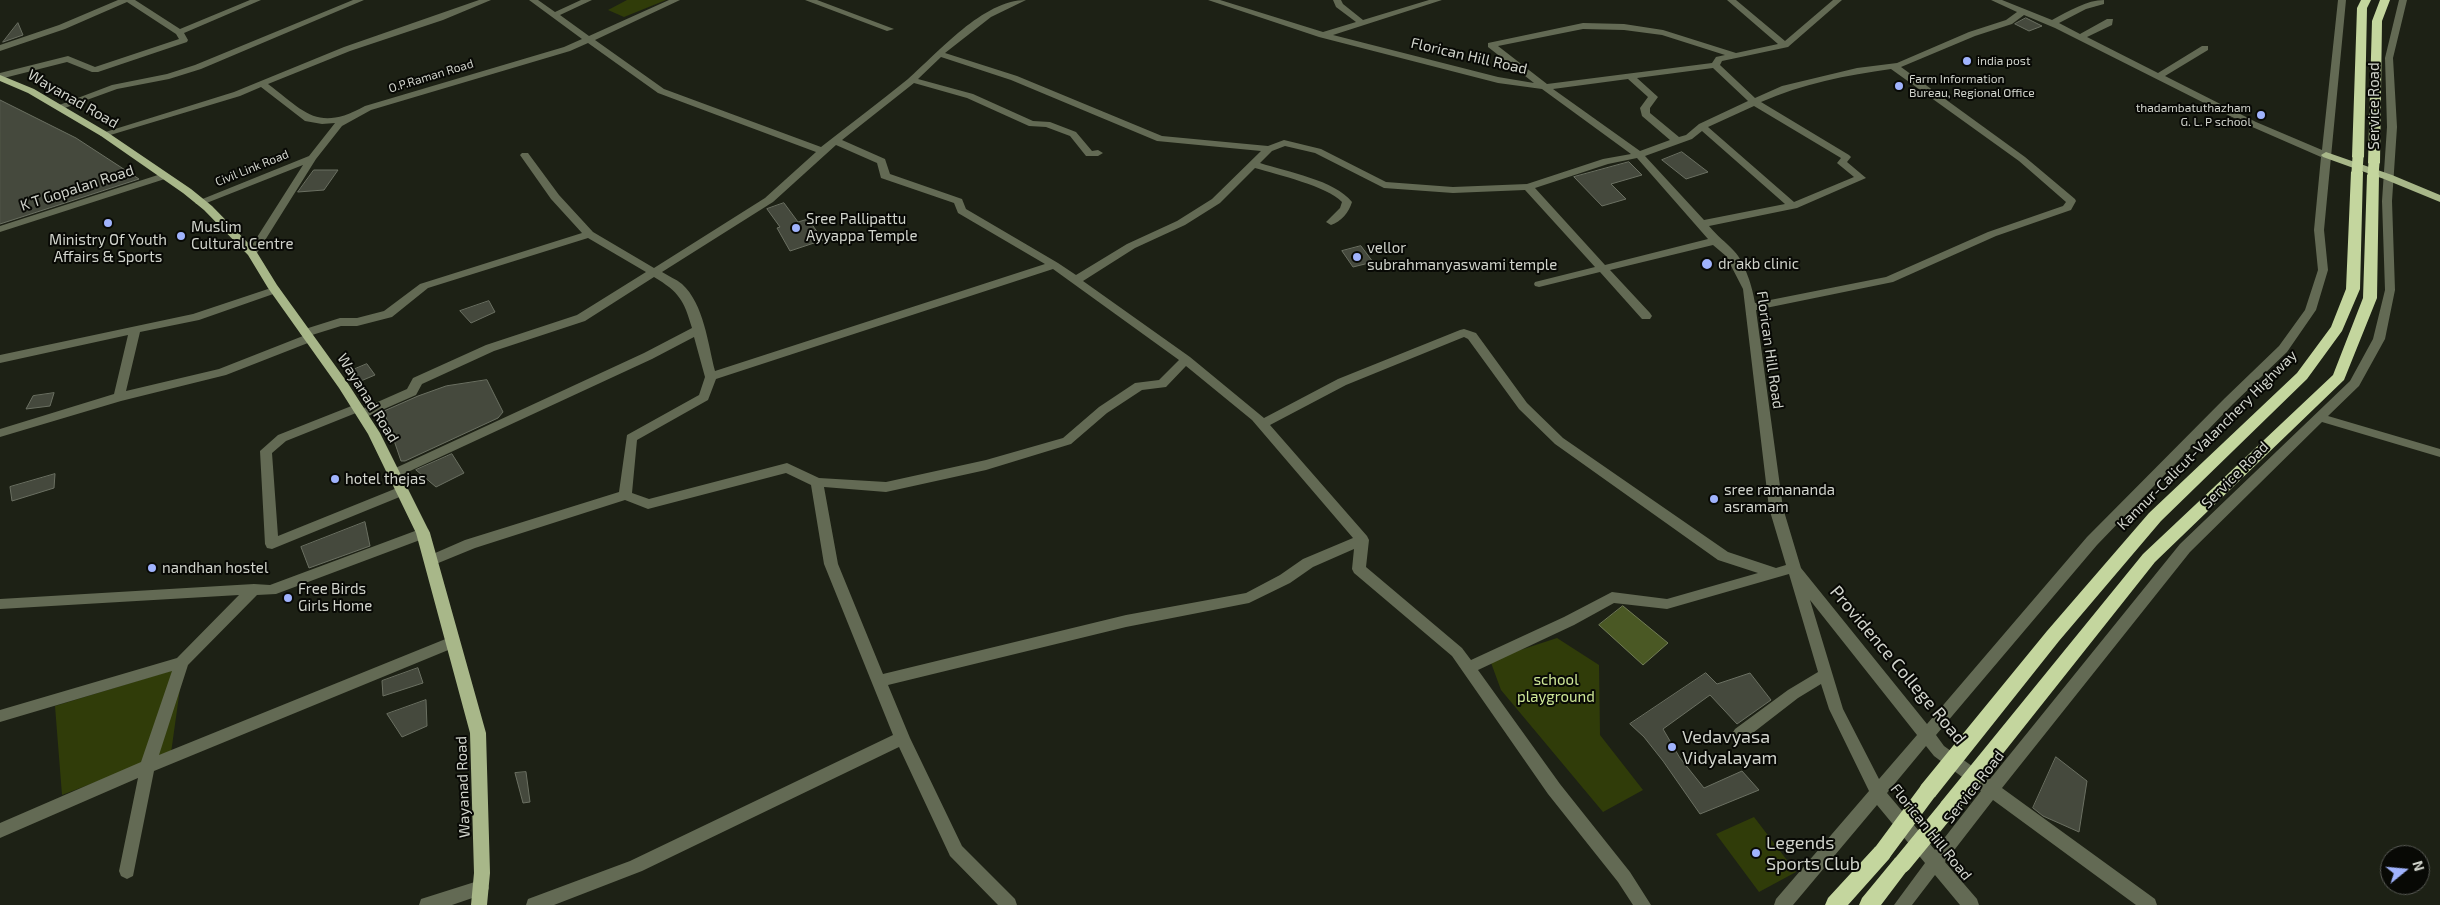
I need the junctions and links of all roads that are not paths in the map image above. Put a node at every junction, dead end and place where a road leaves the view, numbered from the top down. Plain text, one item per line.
1 (125, 0) edge
2 (129, 0) edge
3 (256, 0) edge
4 (360, 0) edge
5 (487, 0) edge
6 (533, 0) edge
7 (588, 0) edge
8 (676, 0) edge
9 (809, 0) edge
10 (1022, 0) edge
11 (1212, 0) edge
12 (1337, 0) edge
13 (1438, 0) edge
14 (1731, 0) edge
15 (1838, 0) edge
16 (1995, 0) edge
17 (2098, 0) edge
18 (2342, 0) edge
19 (2366, 0) edge
20 (2385, 0) edge
21 (2403, 0) edge
22 (1420, 2) edge
23 (2024, 11) junction
24 (554, 15) junction
25 (2110, 21) dead end
26 (1362, 23) junction
27 (2052, 24) junction
28 (890, 29) dead end
29 (179, 32) junction
30 (1322, 35) junction
31 (2079, 38) junction
32 (587, 40) junction
33 (1785, 45) junction
34 (0, 48) edge
35 (2205, 48) dead end
36 (939, 54) junction
37 (1734, 55) junction
38 (1714, 65) junction
39 (1893, 66) junction
40 (0, 77) edge
41 (1631, 77) junction
42 (2158, 77) junction
43 (912, 80) junction
44 (261, 83) junction
45 (1545, 87) junction
46 (1754, 102) junction
47 (59, 108) junction
48 (348, 119) junction
49 (1702, 126) junction
50 (104, 134) junction
51 (835, 141) junction
52 (1677, 141) junction
53 (1269, 150) junction
54 (822, 152) junction
55 (1098, 153) dead end
56 (525, 155) dead end
57 (1639, 155) junction
58 (2326, 155) junction
59 (312, 158) junction
60 (1253, 164) junction
61 (2378, 172) junction
62 (164, 176) junction
63 (1528, 187) junction
64 (2440, 199) edge
65 (200, 202) junction
66 (1793, 206) junction
67 (1331, 222) dead end
68 (1702, 224) junction
69 (0, 229) edge
70 (589, 234) junction
71 (1715, 241) junction
72 (252, 253) junction
73 (1054, 265) junction
74 (1603, 269) junction
75 (653, 272) junction
76 (1076, 280) junction
77 (1539, 284) dead end
78 (275, 290) junction
79 (1750, 308) junction
80 (1646, 316) dead end
81 (135, 330) junction
82 (698, 330) junction
83 (308, 336) junction
84 (0, 359) edge
85 (1186, 360) junction
86 (711, 377) junction
87 (119, 397) junction
88 (360, 411) junction
89 (2320, 418) junction
90 (1262, 424) junction
91 (0, 433) edge
92 (2440, 453) edge
93 (394, 474) junction
94 (817, 482) junction
95 (402, 491) junction
96 (625, 495) junction
97 (423, 533) junction
98 (1362, 540) junction
99 (431, 560) junction
100 (1792, 568) junction
101 (1776, 573) junction
102 (254, 589) junction
103 (0, 604) edge
104 (453, 642) junction
105 (182, 662) junction
106 (1468, 668) junction
107 (1824, 675) junction
108 (878, 681) junction
109 (0, 716) edge
110 (1740, 734) dead end
111 (1926, 734) junction
112 (902, 738) junction
113 (1952, 762) junction
114 (148, 764) junction
115 (1973, 776) junction
116 (1991, 790) junction
117 (1879, 793) junction
118 (0, 831) edge
119 (1936, 863) junction
120 (127, 871) dead end
121 (481, 888) junction
122 (427, 905) edge
123 (478, 905) edge
124 (534, 905) edge
125 (1009, 905) edge
126 (1643, 905) edge
127 (1782, 905) edge
128 (1835, 905) edge
129 (1869, 905) edge
130 (1902, 905) edge
131 (1972, 905) edge
132 (2149, 905) edge

1 - 34 street
2 - 29 street
3 - 29 street
4 - 47 street
5 - 44 street
6 - 24 street
7 - 24 street
8 - 32 street, O.P.Raman Road
9 - 28 street
10 - 36 street
11 - 30 street, Florican Hill Road
12 - 26 street
13 - 22 street
14 - 33 street
15 - 33 street
16 - 23 street
17 - 27 street
18 - 58 street
19 - 113 highway, Kannur-Calicut-Valanchery Highway
20 - 61 highway
21 - 61 street, Service Road
22 - 26 street
23 - 27 street
23 - 39 street
24 - 32 street
25 - 31 street
26 - 30 street
27 - 31 street
29 - 40 street
30 - 45 street, Florican Hill Road
31 - 42 street
32 - 48 street, O.P.Raman Road
32 - 54 street
33 - 37 street
35 - 42 street
36 - 43 street
36 - 53 street
37 - 38 street
37 - 45 street
38 - 41 street
38 - 46 street
39 - 46 street
39 - 79 street
40 - 47 main road, Wayanad Road
41 - 45 street
41 - 52 street
42 - 58 street
43 - 51 street
43 - 55 street
44 - 48 street
44 - 50 street
45 - 57 street, Florican Hill Road
46 - 49 street
46 - 66 street
47 - 50 main road, Wayanad Road
48 - 59 street, O.P.Raman Road
49 - 52 street
49 - 66 street
50 - 62 main road, Wayanad Road
51 - 54 street
51 - 73 street
52 - 57 street
53 - 60 street
53 - 63 street
54 - 75 street
56 - 70 street
57 - 63 street
57 - 68 street, Florican Hill Road
58 - 61 main road
58 - 111 street
59 - 65 street, Civil Link Road
59 - 72 street, O.P.Raman Road
60 - 67 street
60 - 76 street
61 - 64 main road
61 - 89 street, Service Road
61 - 115 highway
62 - 65 main road, Wayanad Road
62 - 69 street, K T Gopalan Road
63 - 74 street
65 - 72 main road, Wayanad Road
66 - 68 street
68 - 71 street, Florican Hill Road
70 - 75 street
70 - 83 street
71 - 74 street
71 - 79 street, Florican Hill Road
72 - 78 main road, Wayanad Road
73 - 76 street
73 - 86 street
74 - 77 street
74 - 80 street
75 - 82 street
75 - 88 street
76 - 85 street
78 - 81 street
78 - 83 main road, Wayanad Road
79 - 100 street, Florican Hill Road
81 - 84 street
81 - 87 street
82 - 86 street
82 - 93 street
83 - 87 street
83 - 88 main road, Wayanad Road
85 - 90 street
85 - 94 street
86 - 96 street
87 - 91 street
88 - 93 main road, Wayanad Road
88 - 95 street
89 - 92 street
89 - 116 street, Service Road
90 - 98 street
90 - 101 street
93 - 95 main road, Wayanad Road
94 - 96 street
94 - 108 street
95 - 97 main road, Wayanad Road
96 - 99 street
97 - 99 main road, Wayanad Road
97 - 102 street
98 - 106 street
98 - 108 street
99 - 104 main road, Wayanad Road
100 - 101 street
100 - 107 street, Florican Hill Road
100 - 111 street, Providence College Road
101 - 106 street
102 - 103 street
102 - 105 street
104 - 114 street
104 - 121 main road, Wayanad Road
105 - 109 street
105 - 114 street
106 - 126 street
107 - 110 street
107 - 117 street, Florican Hill Road
108 - 112 street
111 - 113 street, Providence College Road
111 - 117 street
112 - 124 street
112 - 125 street
113 - 115 street, Providence College Road
113 - 128 highway, Kannur-Calicut-Valanchery Highway, bridge
114 - 118 street
114 - 120 street
115 - 116 street, Providence College Road
115 - 129 highway, bridge
116 - 119 street, Service Road
116 - 132 street, Providence College Road
117 - 119 street, Florican Hill Road
117 - 127 street
119 - 130 street, Service Road
119 - 131 street, Florican Hill Road
121 - 122 street
121 - 123 main road, Wayanad Road

